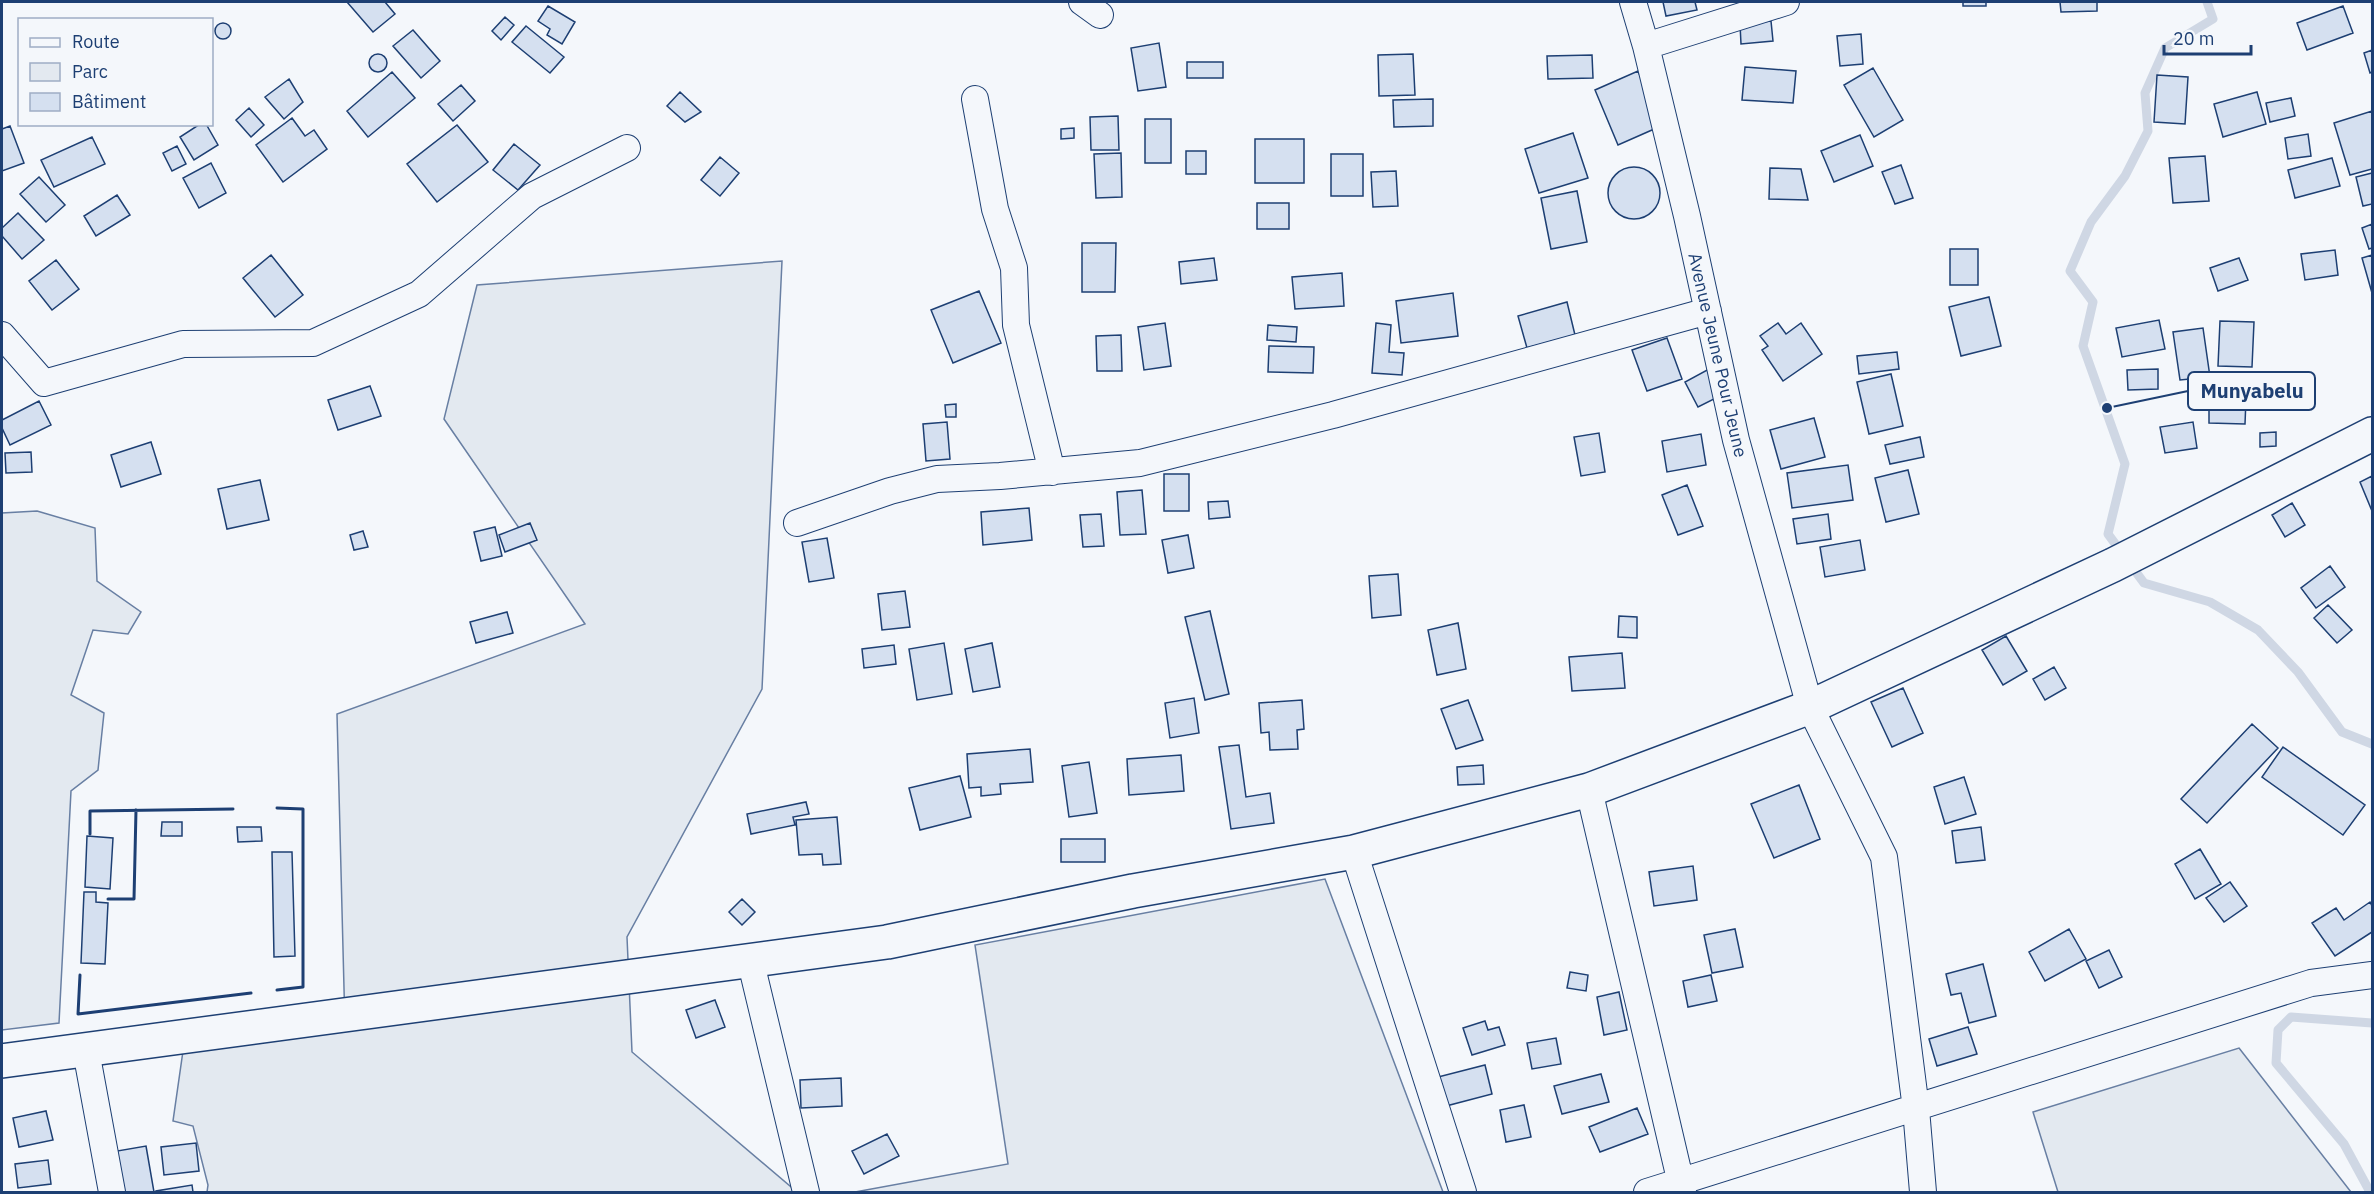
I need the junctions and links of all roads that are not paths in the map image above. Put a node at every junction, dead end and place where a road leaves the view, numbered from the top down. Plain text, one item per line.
1 (1633, 2) edge
2 (1786, 2) edge
3 (1646, 46) junction
4 (975, 99) dead end
5 (627, 148) dead end
6 (1708, 311) junction
7 (2, 335) edge
8 (2373, 434) edge
9 (1052, 472) junction
10 (797, 522) dead end
11 (1810, 707) junction
12 (1589, 790) junction
13 (1354, 852) junction
14 (750, 959) junction
15 (2373, 975) edge
16 (86, 1051) junction
17 (2, 1061) edge
18 (1916, 1109) junction
19 (1682, 1188) edge
20 (112, 1192) edge
21 (806, 1192) edge
22 (1463, 1192) edge
23 (1647, 1192) edge
24 (1923, 1192) edge

1 - 3 street, Avenue Jeune Pour Jeune
2 - 3 street
3 - 6 street, Avenue Jeune Pour Jeune
4 - 9 street
5 - 7 street
6 - 9 street
6 - 11 street, Avenue Jeune Pour Jeune
8 - 11 street
9 - 10 street
11 - 12 street
11 - 18 street, Avenue Jeune Pour Jeune
12 - 13 street
12 - 19 street
13 - 14 street
13 - 22 street
14 - 16 street
14 - 21 street
15 - 18 street
16 - 17 street
16 - 20 street
18 - 19 street
18 - 24 street, Avenue Jeune Pour Jeune
19 - 23 street

